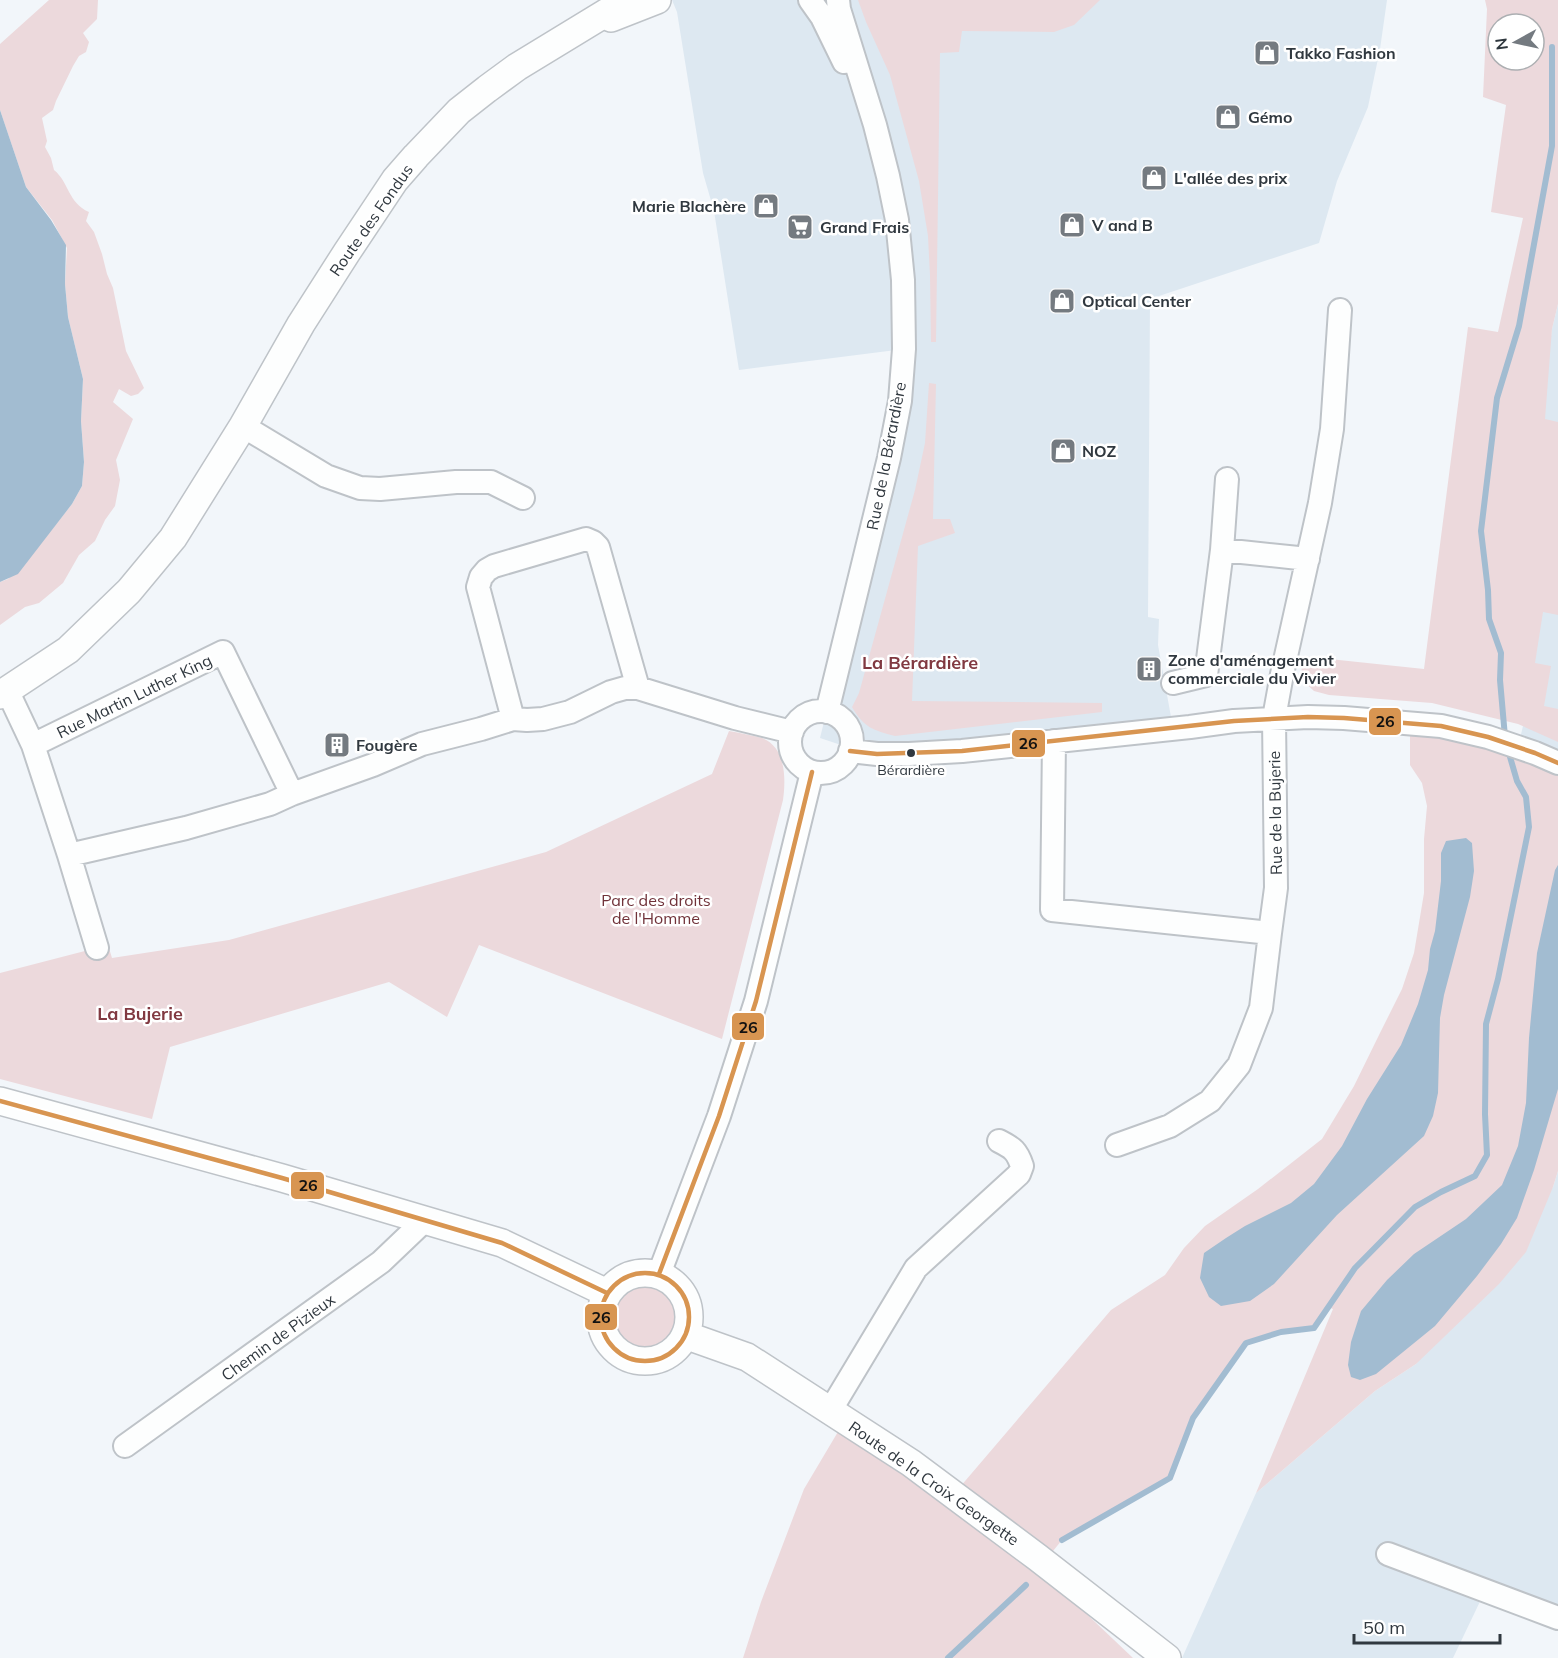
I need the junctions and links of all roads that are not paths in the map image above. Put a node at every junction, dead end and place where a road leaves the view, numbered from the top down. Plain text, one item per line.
1 (627, 0) edge
2 (657, 0) edge
3 (810, 0) edge
4 (838, 0) edge
5 (574, 32) junction
6 (875, 125) junction
7 (1340, 310) dead end
8 (243, 426) junction
9 (1227, 479) dead end
10 (523, 498) dead end
11 (1222, 550) junction
12 (1308, 559) junction
13 (1173, 683) dead end
14 (638, 688) junction
15 (3, 693) edge
16 (827, 712) junction
17 (1274, 718) junction
18 (513, 719) junction
19 (792, 732) junction
20 (1054, 741) junction
21 (33, 745) junction
22 (850, 751) junction
23 (1558, 763) edge
24 (812, 772) junction
25 (292, 794) junction
26 (69, 855) junction
27 (1270, 933) junction
28 (97, 948) dead end
29 (0, 1101) edge
30 (999, 1141) dead end
31 (1117, 1145) dead end
32 (424, 1221) junction
33 (659, 1275) junction
34 (607, 1293) junction
35 (685, 1335) junction
36 (830, 1411) junction
37 (125, 1446) dead end
38 (1388, 1554) dead end
39 (1558, 1618) edge
40 (1167, 1658) edge

1 - 5 street, Route des Fondus
2 - 5 street, Route des Fondus
3 - 6 street, Rue de la Bérardière
4 - 6 street, Rue de la Bérardière
5 - 8 street, Route des Fondus
6 - 16 street, Rue de la Bérardière
7 - 12 street, Rue de la Bujerie
8 - 10 street
8 - 15 street, Route des Fondus
9 - 11 street
11 - 12 street
11 - 13 street
12 - 17 street, Rue de la Bujerie
14 - 18 street
14 - 18 street
14 - 19 street
15 - 21 street
16 - 19 street
16 - 22 street
17 - 20 street
17 - 23 street
17 - 27 street, Rue de la Bujerie
18 - 25 street
19 - 24 street
20 - 22 street
20 - 27 street
21 - 25 street, Rue Martin Luther King
21 - 26 street
22 - 24 street
24 - 33 street
25 - 26 street
26 - 28 street
27 - 31 street, Rue de la Bujerie
29 - 32 street
30 - 36 street
32 - 34 street
32 - 37 street, Chemin de Pizieux
33 - 34 street
33 - 35 street
34 - 35 street
35 - 36 street, Route de la Croix Georgette
36 - 40 street, Route de la Croix Georgette
38 - 39 street

